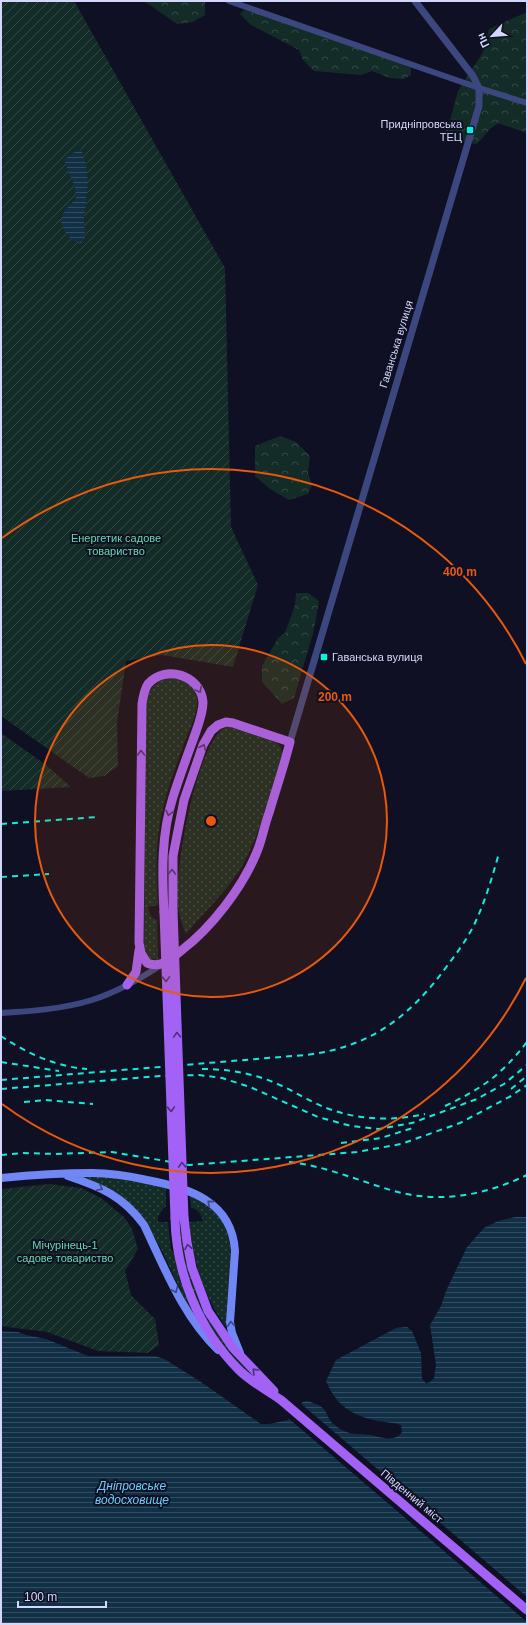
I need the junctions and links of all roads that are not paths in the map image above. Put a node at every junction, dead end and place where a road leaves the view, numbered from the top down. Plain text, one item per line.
1 (229, 1) edge
2 (415, 1) edge
3 (479, 88) junction
4 (527, 102) edge
5 (290, 742) junction
6 (168, 912) junction
7 (139, 943) junction
8 (168, 961) junction
9 (127, 985) junction
10 (1, 1013) edge
11 (64, 1175) junction
12 (1, 1178) edge
13 (180, 1218) junction
14 (228, 1358) junction
15 (244, 1360) junction
16 (281, 1400) junction
17 (527, 1610) edge

1 - 3 street
2 - 3 street
3 - 4 street
3 - 5 street, Гаванська вулиця
6 -> 5 main road
5 - 8 main road, Гаванська вулиця
7 -> 6 main road
6 - 13 main road, bridge
7 - 8 main road
7 - 9 main road
8 - 9 street, Гаванська вулиця
9 - 10 street, Гаванська вулиця
11 - 12 main road
11 -> 14 main road
15 -> 11 main road
13 - 14 main road
15 -> 13 main road
14 - 16 main road
16 -> 15 main road
16 - 17 main road, Південний міст

